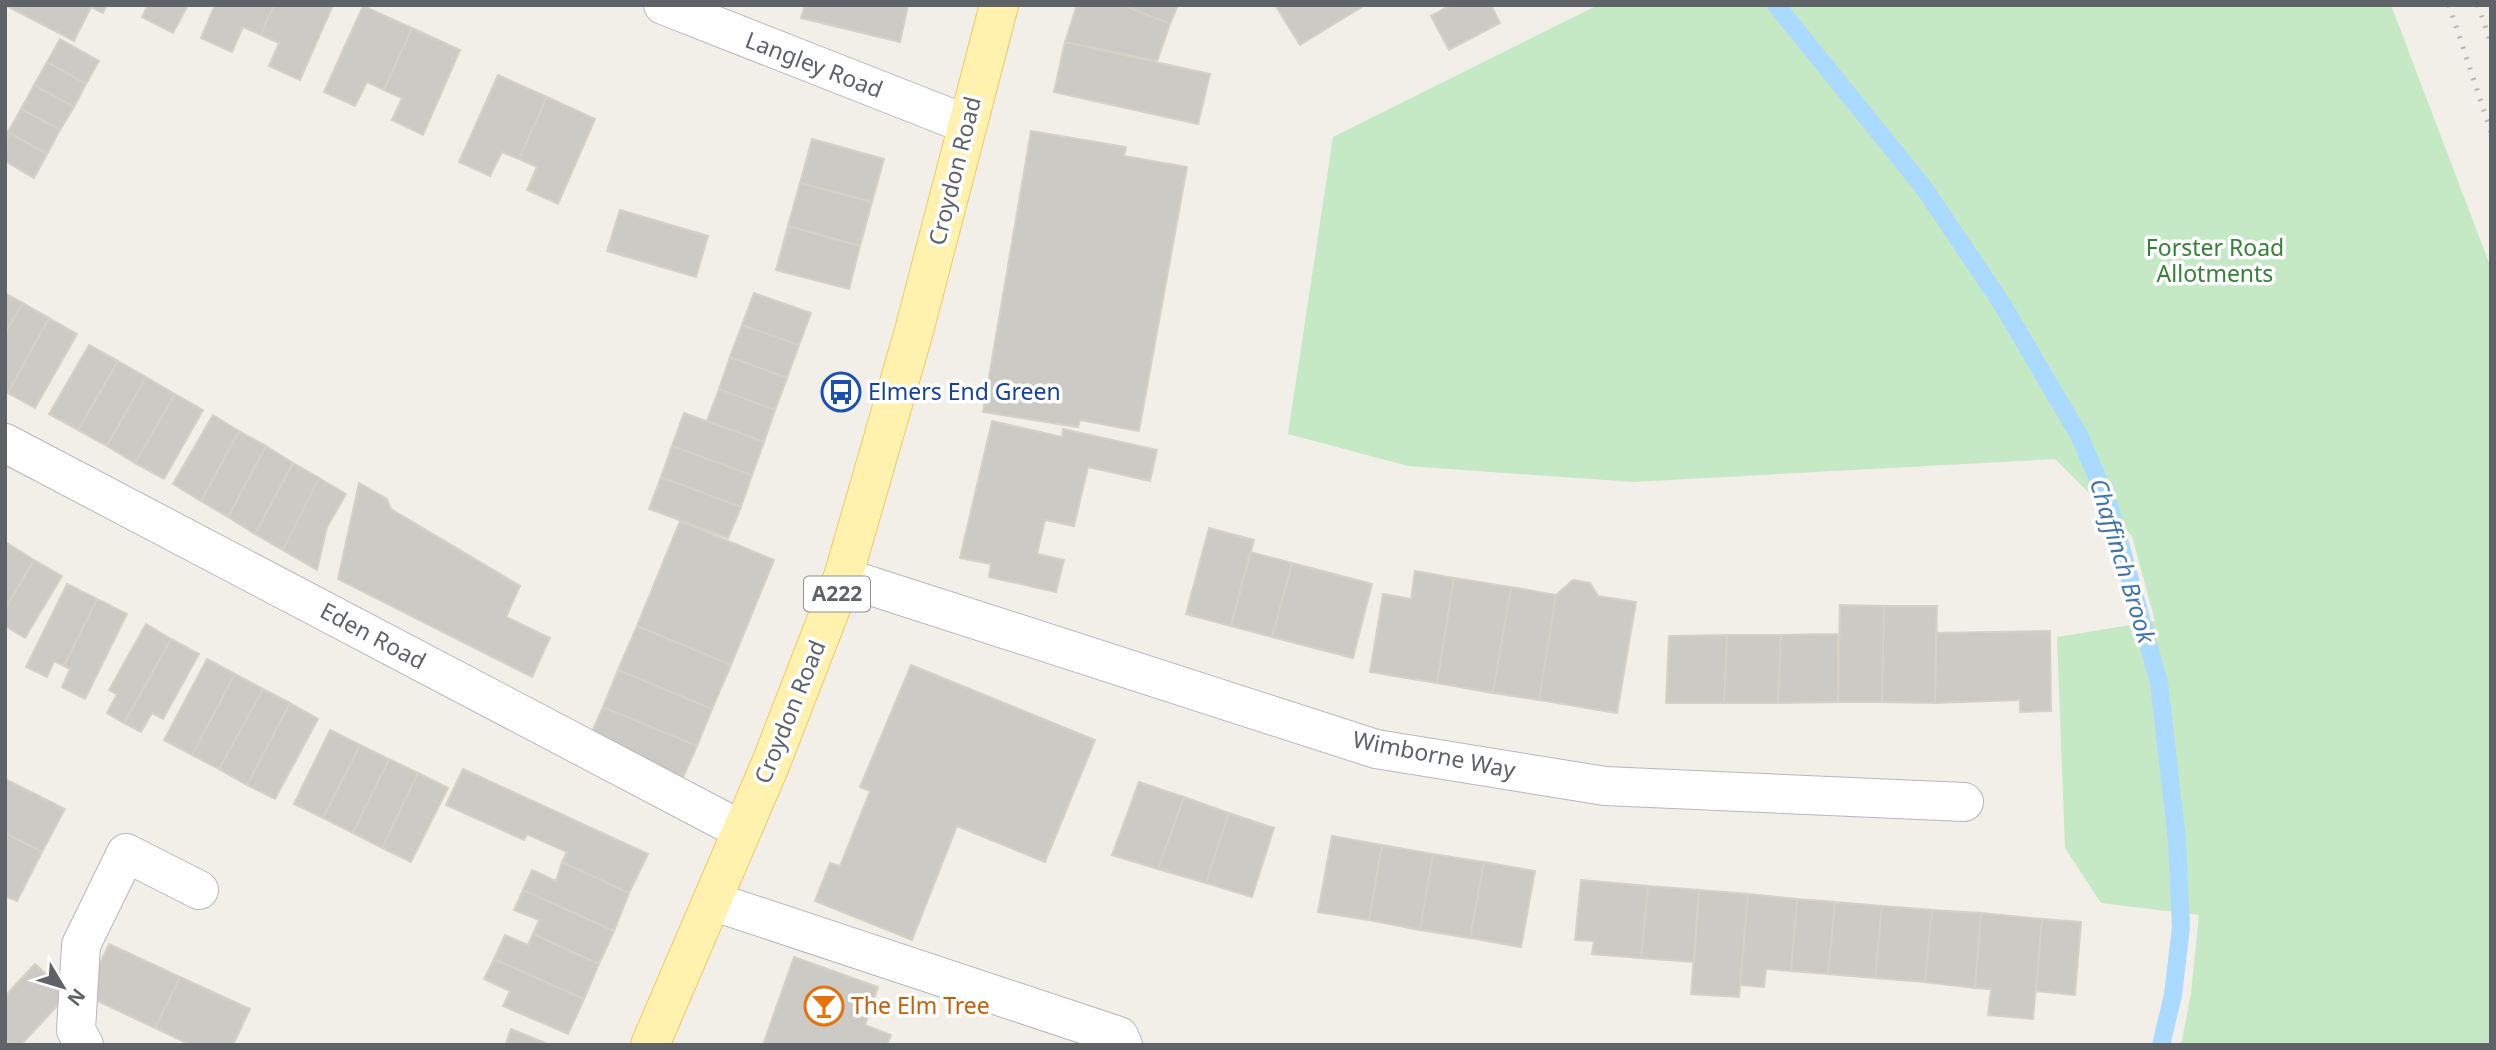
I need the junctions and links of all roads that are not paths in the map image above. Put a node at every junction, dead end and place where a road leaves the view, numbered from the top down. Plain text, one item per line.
1 (663, 5) edge
2 (999, 5) edge
3 (966, 124) junction
4 (5, 443) edge
5 (843, 577) junction
6 (1964, 802) dead end
7 (741, 830) junction
8 (199, 890) dead end
9 (712, 901) junction
10 (84, 1045) edge
11 (650, 1045) edge
12 (1123, 1045) edge

1 - 3 street, Langley Road
2 - 3 main road, Croydon Road / A222
3 - 5 main road, Croydon Road / A222
4 - 7 street, Eden Road
5 - 6 street, Wimborne Way
5 - 7 main road, Croydon Road / A222
7 - 9 main road, Croydon Road / A222
8 - 10 street
9 - 11 main road, Croydon Road / A222
9 - 12 street

